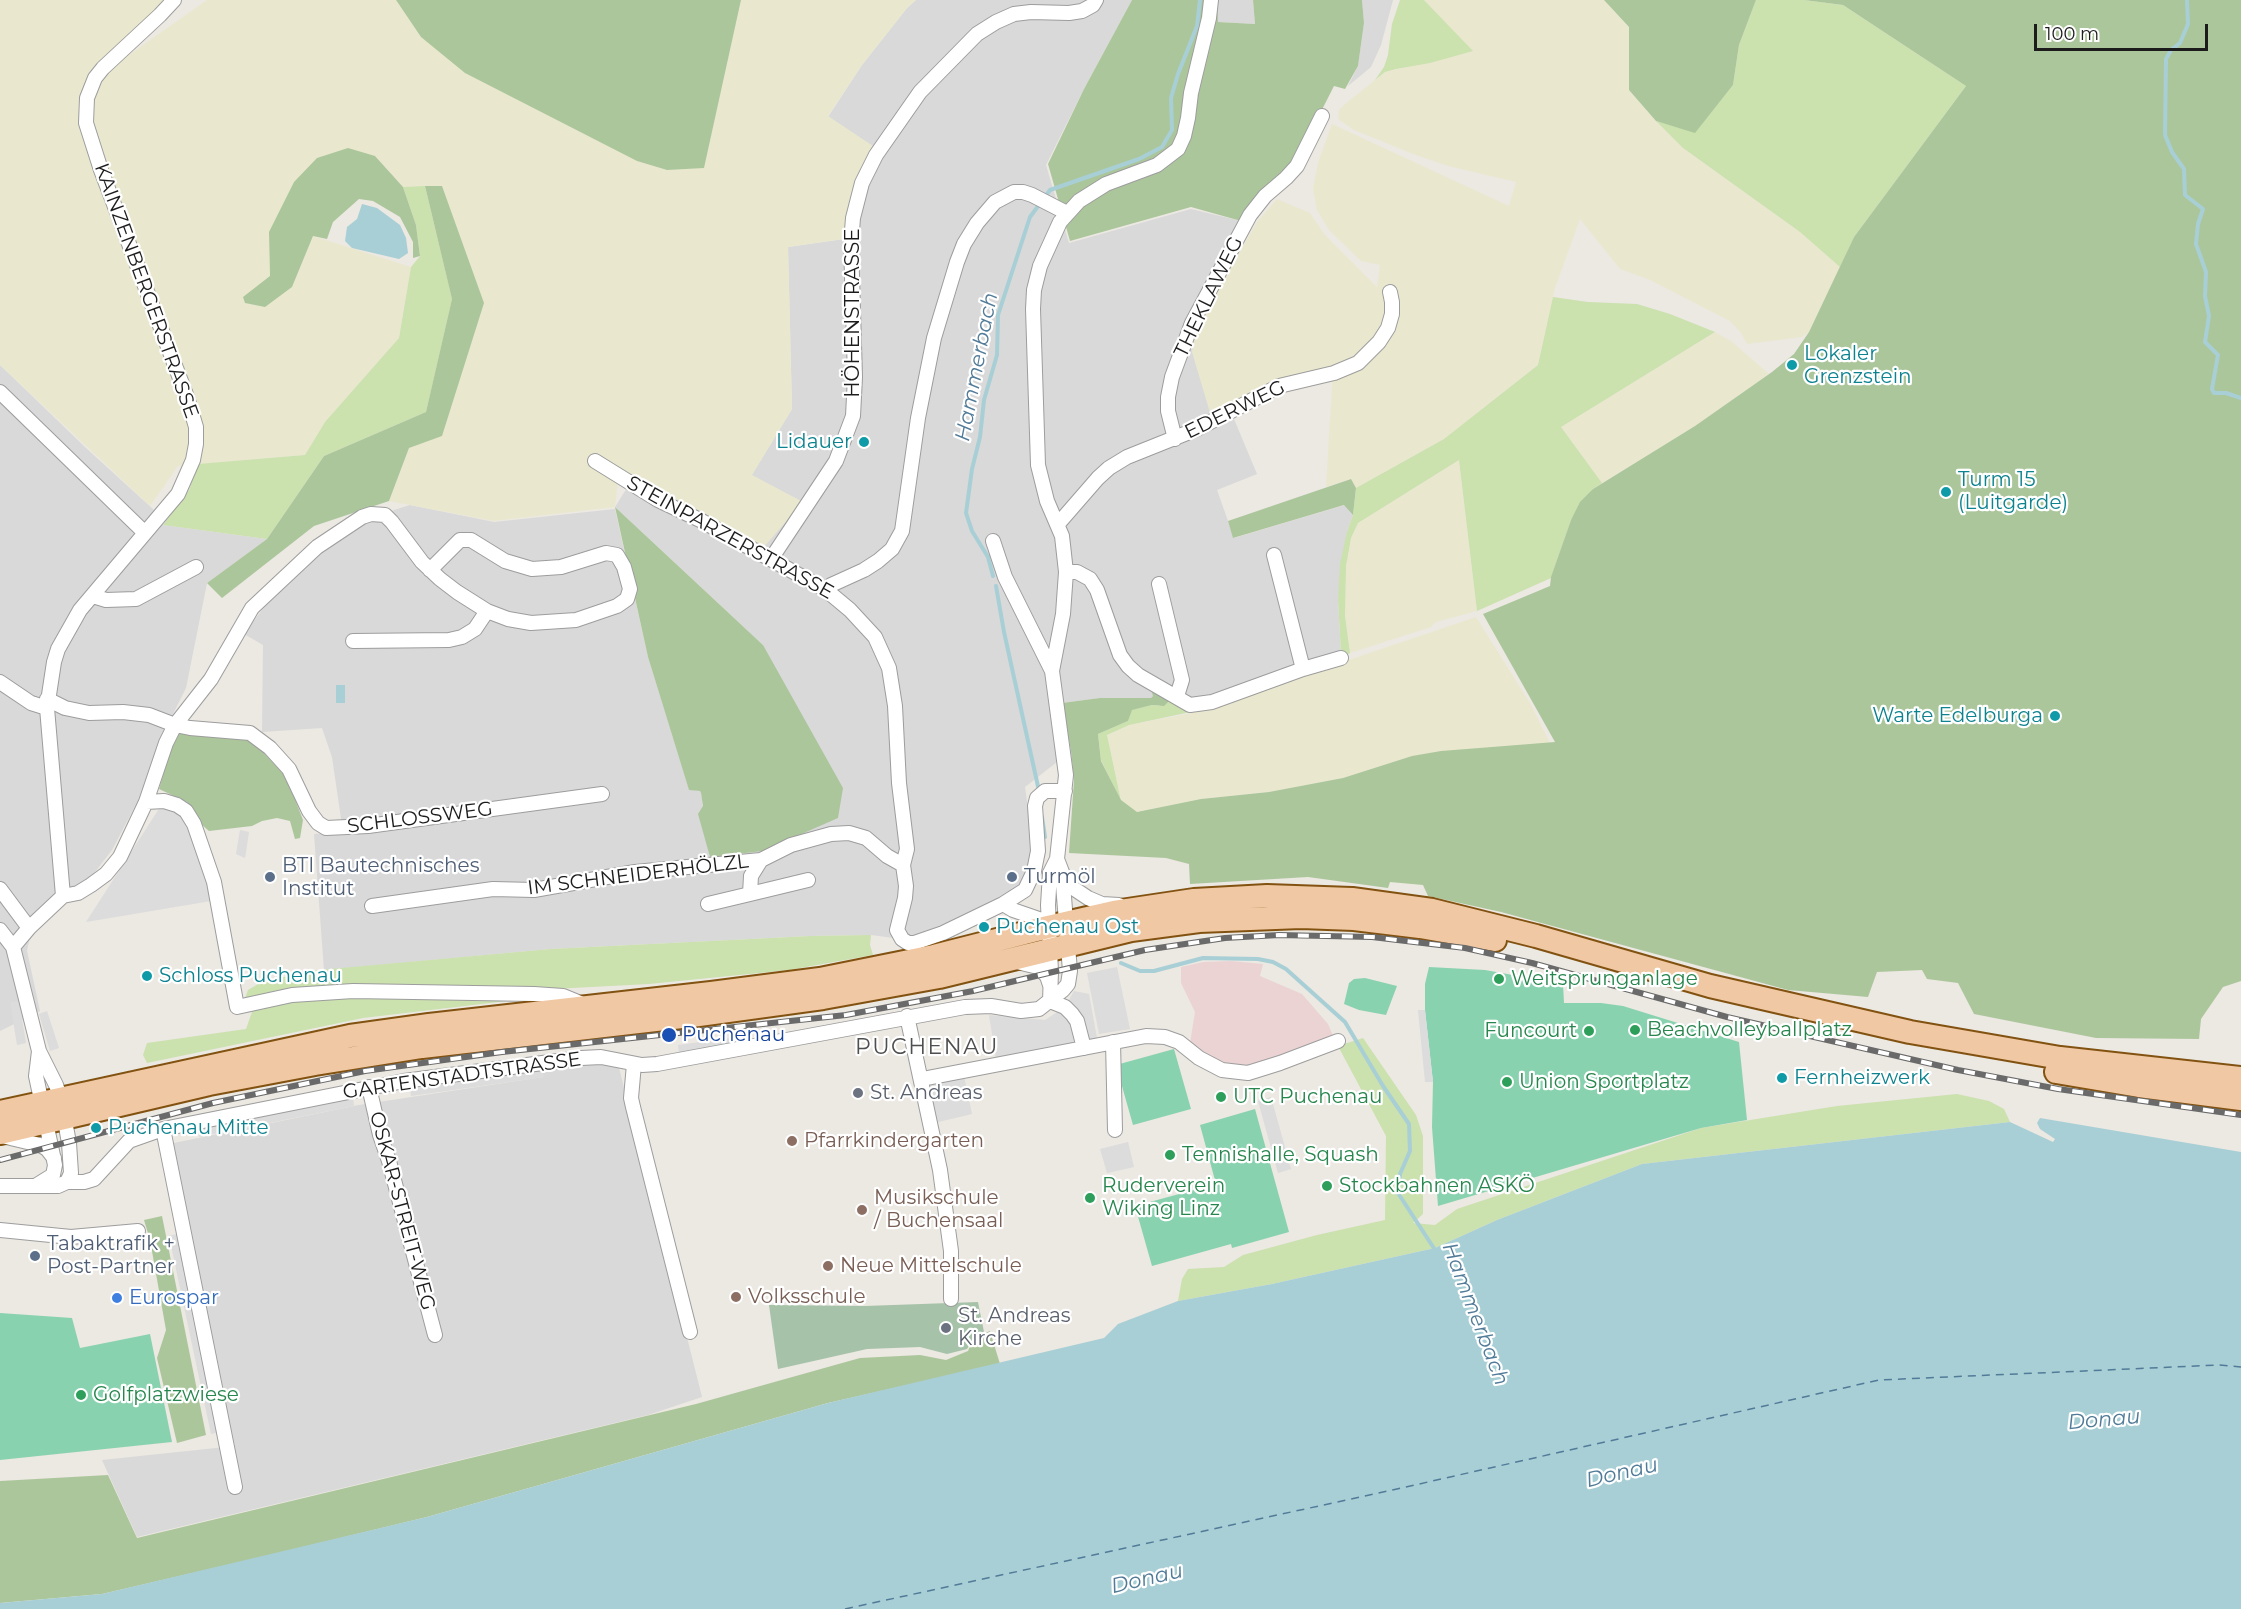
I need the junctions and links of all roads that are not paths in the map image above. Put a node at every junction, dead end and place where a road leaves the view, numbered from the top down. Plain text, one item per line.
1 (174, 0) edge
2 (1096, 0) edge
3 (1210, 0) edge
4 (1322, 116) dead end
5 (1067, 213) junction
6 (1390, 292) dead end
7 (0, 392) edge
8 (1175, 439) junction
9 (595, 460) dead end
10 (1058, 524) junction
11 (145, 533) junction
12 (993, 541) dead end
13 (1274, 555) dead end
14 (771, 560) junction
15 (196, 567) dead end
16 (430, 570) junction
17 (1066, 572) junction
18 (1159, 584) dead end
19 (826, 590) junction
20 (93, 596) junction
21 (488, 611) junction
22 (352, 641) dead end
23 (1341, 658) dead end
24 (1303, 669) junction
25 (1052, 671) junction
26 (0, 682) edge
27 (1177, 696) junction
28 (47, 704) junction
29 (175, 725) junction
30 (1065, 791) junction
31 (602, 794) dead end
32 (146, 802) junction
33 (761, 860) junction
34 (903, 865) junction
35 (1060, 866) junction
36 (808, 880) dead end
37 (0, 889) edge
38 (750, 894) junction
39 (63, 896) junction
40 (708, 904) dead end
41 (1003, 904) junction
42 (372, 906) dead end
43 (1145, 907) junction
44 (29, 928) junction
45 (0, 930) edge
46 (943, 933) junction
47 (1058, 935) junction
48 (13, 947) junction
49 (934, 956) junction
50 (1006, 960) junction
51 (1050, 984) junction
52 (1050, 1001) junction
53 (588, 1006) junction
54 (908, 1016) junction
55 (1338, 1041) dead end
56 (1113, 1042) junction
57 (1084, 1048) junction
58 (39, 1051) junction
59 (634, 1064) junction
60 (2241, 1078) edge
61 (922, 1079) junction
62 (369, 1087) junction
63 (2241, 1100) edge
64 (0, 1112) edge
65 (53, 1112) junction
66 (163, 1129) junction
67 (1115, 1130) dead end
68 (0, 1135) edge
69 (54, 1159) junction
70 (67, 1182) junction
71 (0, 1186) edge
72 (35, 1186) junction
73 (0, 1230) edge
74 (138, 1231) dead end
75 (951, 1299) dead end
76 (690, 1332) dead end
77 (435, 1335) dead end
78 (235, 1487) dead end

1 - 11 street, KAINZENBERGERSTRASSE
2 - 14 street, HÖHENSTRASSE
3 - 5 street
4 - 8 street, THEKLAWEG
5 - 10 street
5 - 19 street
6 - 8 street, EDERWEG
7 - 11 street
8 - 10 street, EDERWEG
9 - 14 street, STEINPARZERSTRASSE
10 - 17 street
11 - 20 street, KAINZENBERGERSTRASSE
12 - 25 street
13 - 24 street
14 - 19 street, STEINPARZERSTRASSE
15 - 20 street
16 - 21 street
16 - 21 street
16 - 29 street
17 - 25 street
17 - 27 street
18 - 27 street
19 - 34 street, STEINPARZERSTRASSE
20 - 28 street, KAINZENBERGERSTRASSE
21 - 22 street
23 - 24 street
24 - 27 street
25 - 30 street
26 - 28 street
28 - 29 street
28 - 39 street, KAINZENBERGERSTRASSE
29 - 31 street, SCHLOSSWEG
29 - 32 street
30 - 35 street
30 - 41 street
32 - 39 street
32 - 53 street
33 - 34 street, IM SCHNEIDERHÖLZL
33 - 38 street, IM SCHNEIDERHÖLZL
33 - 42 street, IM SCHNEIDERHÖLZL
34 - 46 street, STEINPARZERSTRASSE
35 - 43 street
35 - 47 street
36 - 38 street, IM SCHNEIDERHÖLZL
37 - 44 street
38 - 40 street, IM SCHNEIDERHÖLZL
39 - 44 street
41 - 46 street
41 - 47 street
43 - 47 main road
43 - 60 main road
44 - 48 street
45 - 48 street
46 - 49 street
47 - 49 main road
47 - 50 main road
47 - 51 street
47 - 52 street
47 - 63 main road
48 - 58 street
49 - 53 main road
50 - 51 street
50 - 65 main road
51 - 52 street
52 - 54 street, GARTENSTADTSTRASSE
52 - 57 street
53 - 65 main road
54 - 59 street, GARTENSTADTSTRASSE
54 - 61 street
55 - 56 street
56 - 57 street
56 - 67 street
57 - 61 street
58 - 65 street
58 - 65 street
59 - 62 street, GARTENSTADTSTRASSE
59 - 76 street
61 - 75 street
62 - 66 street, GARTENSTADTSTRASSE
62 - 77 street, OSKAR-STREIT-WEG
64 - 65 main road
65 - 68 main road
65 - 69 street
65 - 70 street
66 - 70 street, GARTENSTADTSTRASSE
66 - 78 street
68 - 69 street
69 - 72 street
70 - 72 street, GARTENSTADTSTRASSE
71 - 72 street, GARTENSTADTSTRASSE
73 - 74 street

